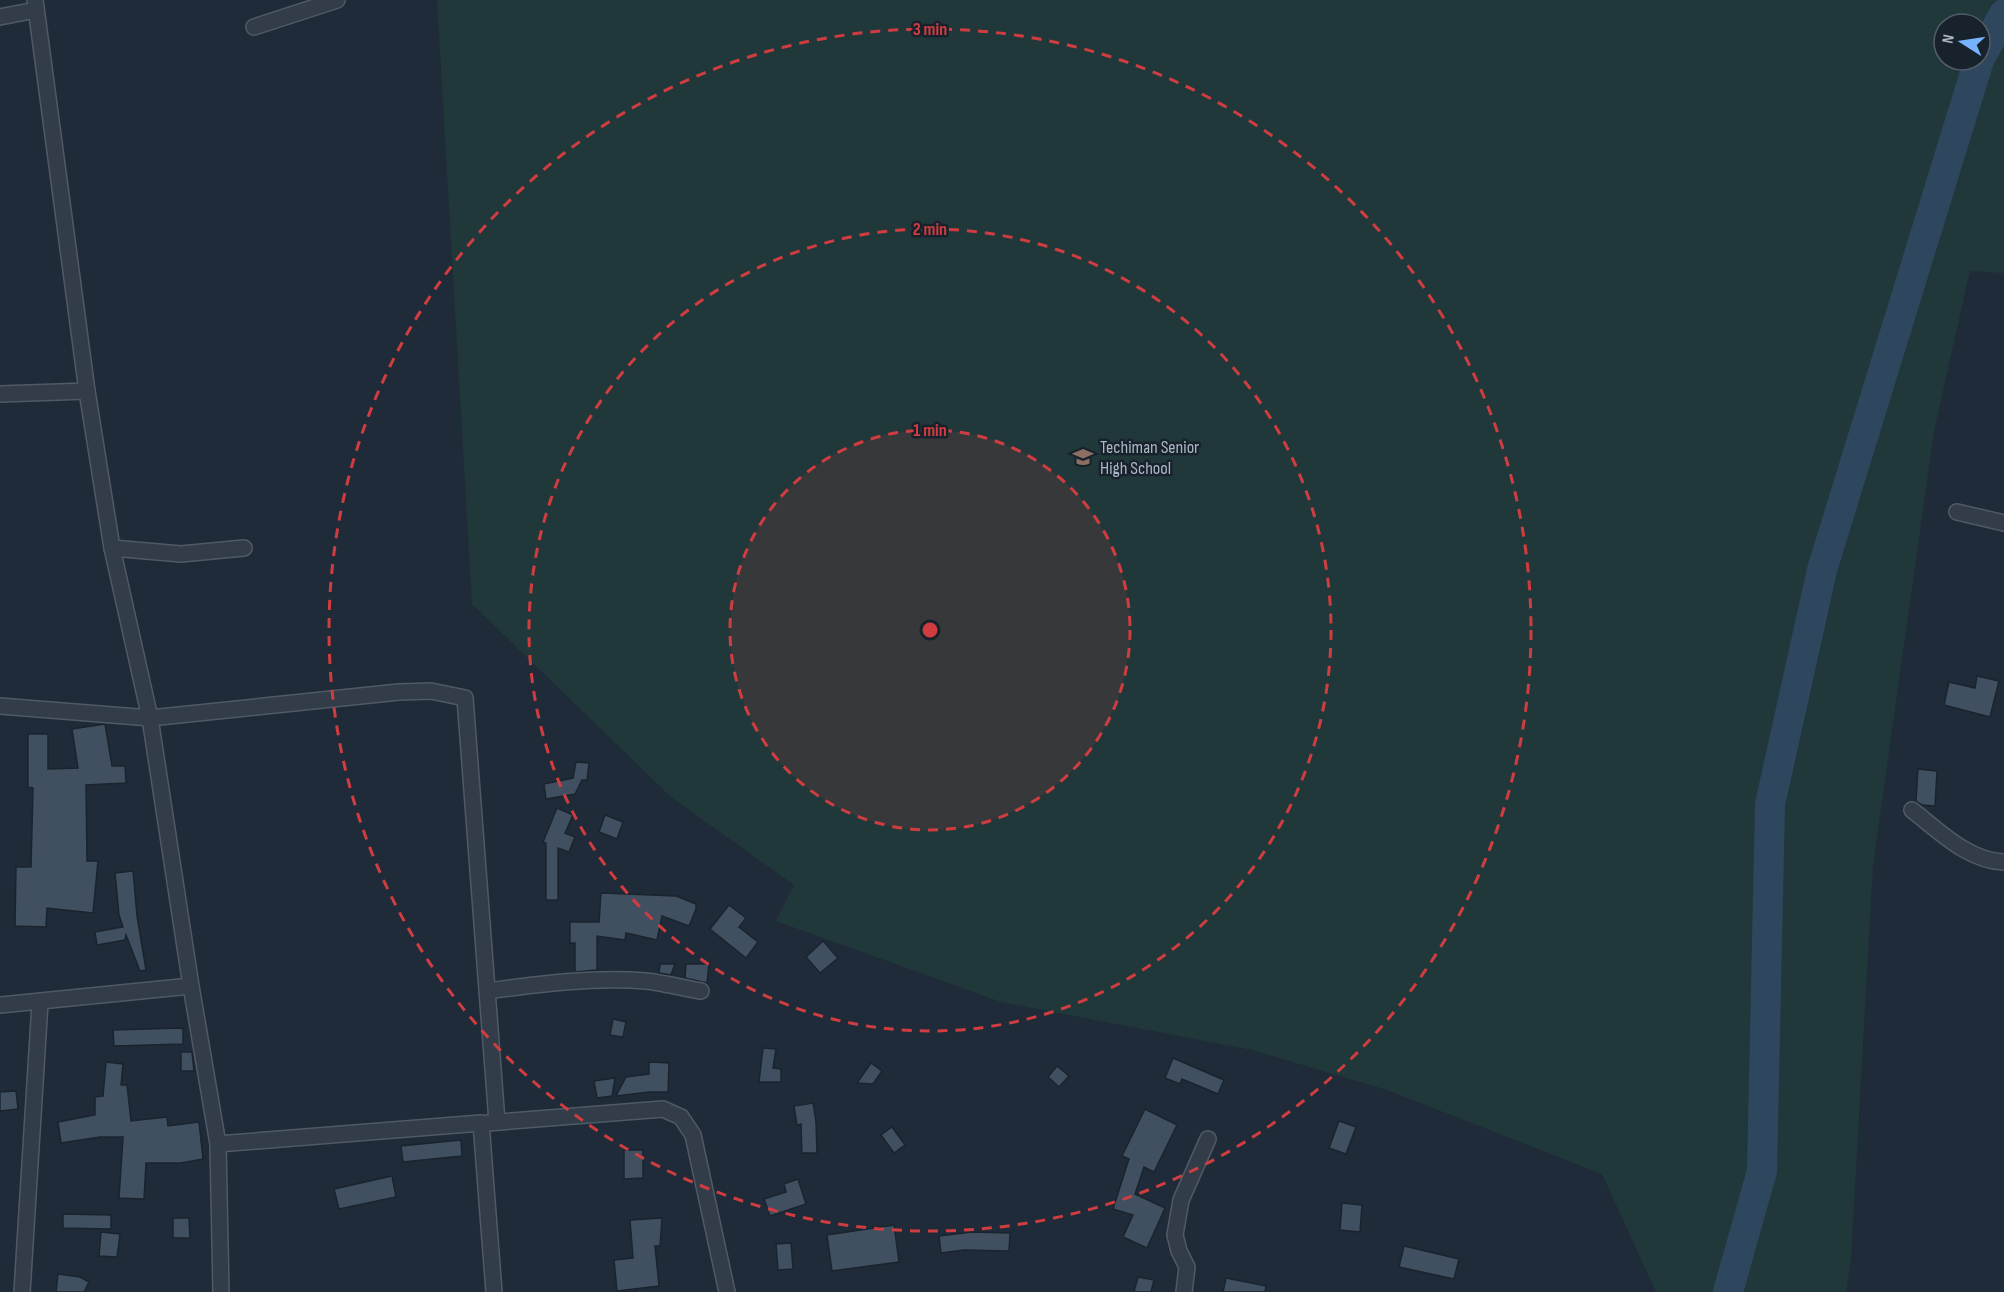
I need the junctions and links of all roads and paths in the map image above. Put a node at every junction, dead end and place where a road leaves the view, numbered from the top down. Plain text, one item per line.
1 (337, 0) edge
2 (35, 5) edge
3 (0, 17) edge
4 (254, 27) dead end
5 (87, 391) junction
6 (0, 394) edge
7 (1957, 512) dead end
8 (2004, 523) edge
9 (112, 548) junction
10 (244, 548) dead end
11 (0, 706) edge
12 (150, 718) junction
13 (1912, 810) dead end
14 (2004, 861) edge
15 (191, 986) junction
16 (487, 991) junction
17 (701, 991) dead end
18 (40, 1003) junction
19 (0, 1005) edge
20 (497, 1122) junction
21 (481, 1123) junction
22 (1208, 1138) dead end
23 (218, 1144) junction
24 (22, 1292) edge
25 (222, 1292) edge
26 (494, 1292) edge
27 (727, 1292) edge
28 (1184, 1292) edge

1 - 4 street
2 - 3 street
2 - 5 street
5 - 6 street
5 - 9 street
7 - 8 street
9 - 10 street
9 - 12 street
11 - 12 street
12 - 15 street
12 - 16 street
13 - 14 street
15 - 18 street
15 - 23 street
16 - 17 street
16 - 20 street
18 - 19 street
18 - 24 street
20 - 21 street
20 - 27 street
21 - 23 street
21 - 26 street
22 - 28 street
23 - 25 street

